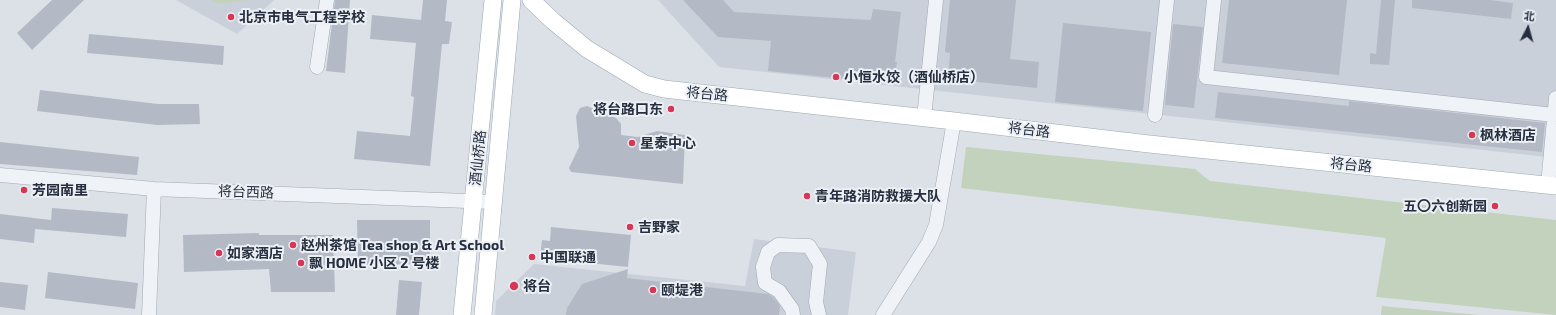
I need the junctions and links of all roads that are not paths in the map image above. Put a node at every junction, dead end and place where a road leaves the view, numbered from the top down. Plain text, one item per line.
1 (327, 0) edge
2 (493, 0) edge
3 (512, 0) edge
4 (531, 0) edge
5 (936, 0) edge
6 (1167, 0) edge
7 (1214, 0) edge
8 (317, 67) dead end
9 (1556, 98) edge
10 (1155, 115) dead end
11 (1554, 115) junction
12 (924, 118) junction
13 (954, 121) junction
14 (0, 175) edge
15 (1552, 186) edge
16 (154, 189) junction
17 (474, 200) junction
18 (493, 202) junction
19 (149, 315) edge
20 (462, 315) edge
21 (483, 315) edge
22 (793, 315) edge
23 (819, 315) edge
24 (883, 315) edge

1 - 8 street
2 - 17 main road, 酒仙桥路
3 - 18 main road, 酒仙桥路
4 - 12 main road, 将台路
5 - 12 street
6 - 10 street
7 - 11 street
9 - 11 street
11 - 15 street
12 - 13 main road, 将台路
13 - 15 main road, 将台路
13 - 24 street
14 - 16 street, 将台西路
16 - 17 street, 将台西路
16 - 19 street
17 - 18 street, 将台西路
17 - 20 main road, 酒仙桥路
18 - 21 main road, 酒仙桥路
22 - 23 street

